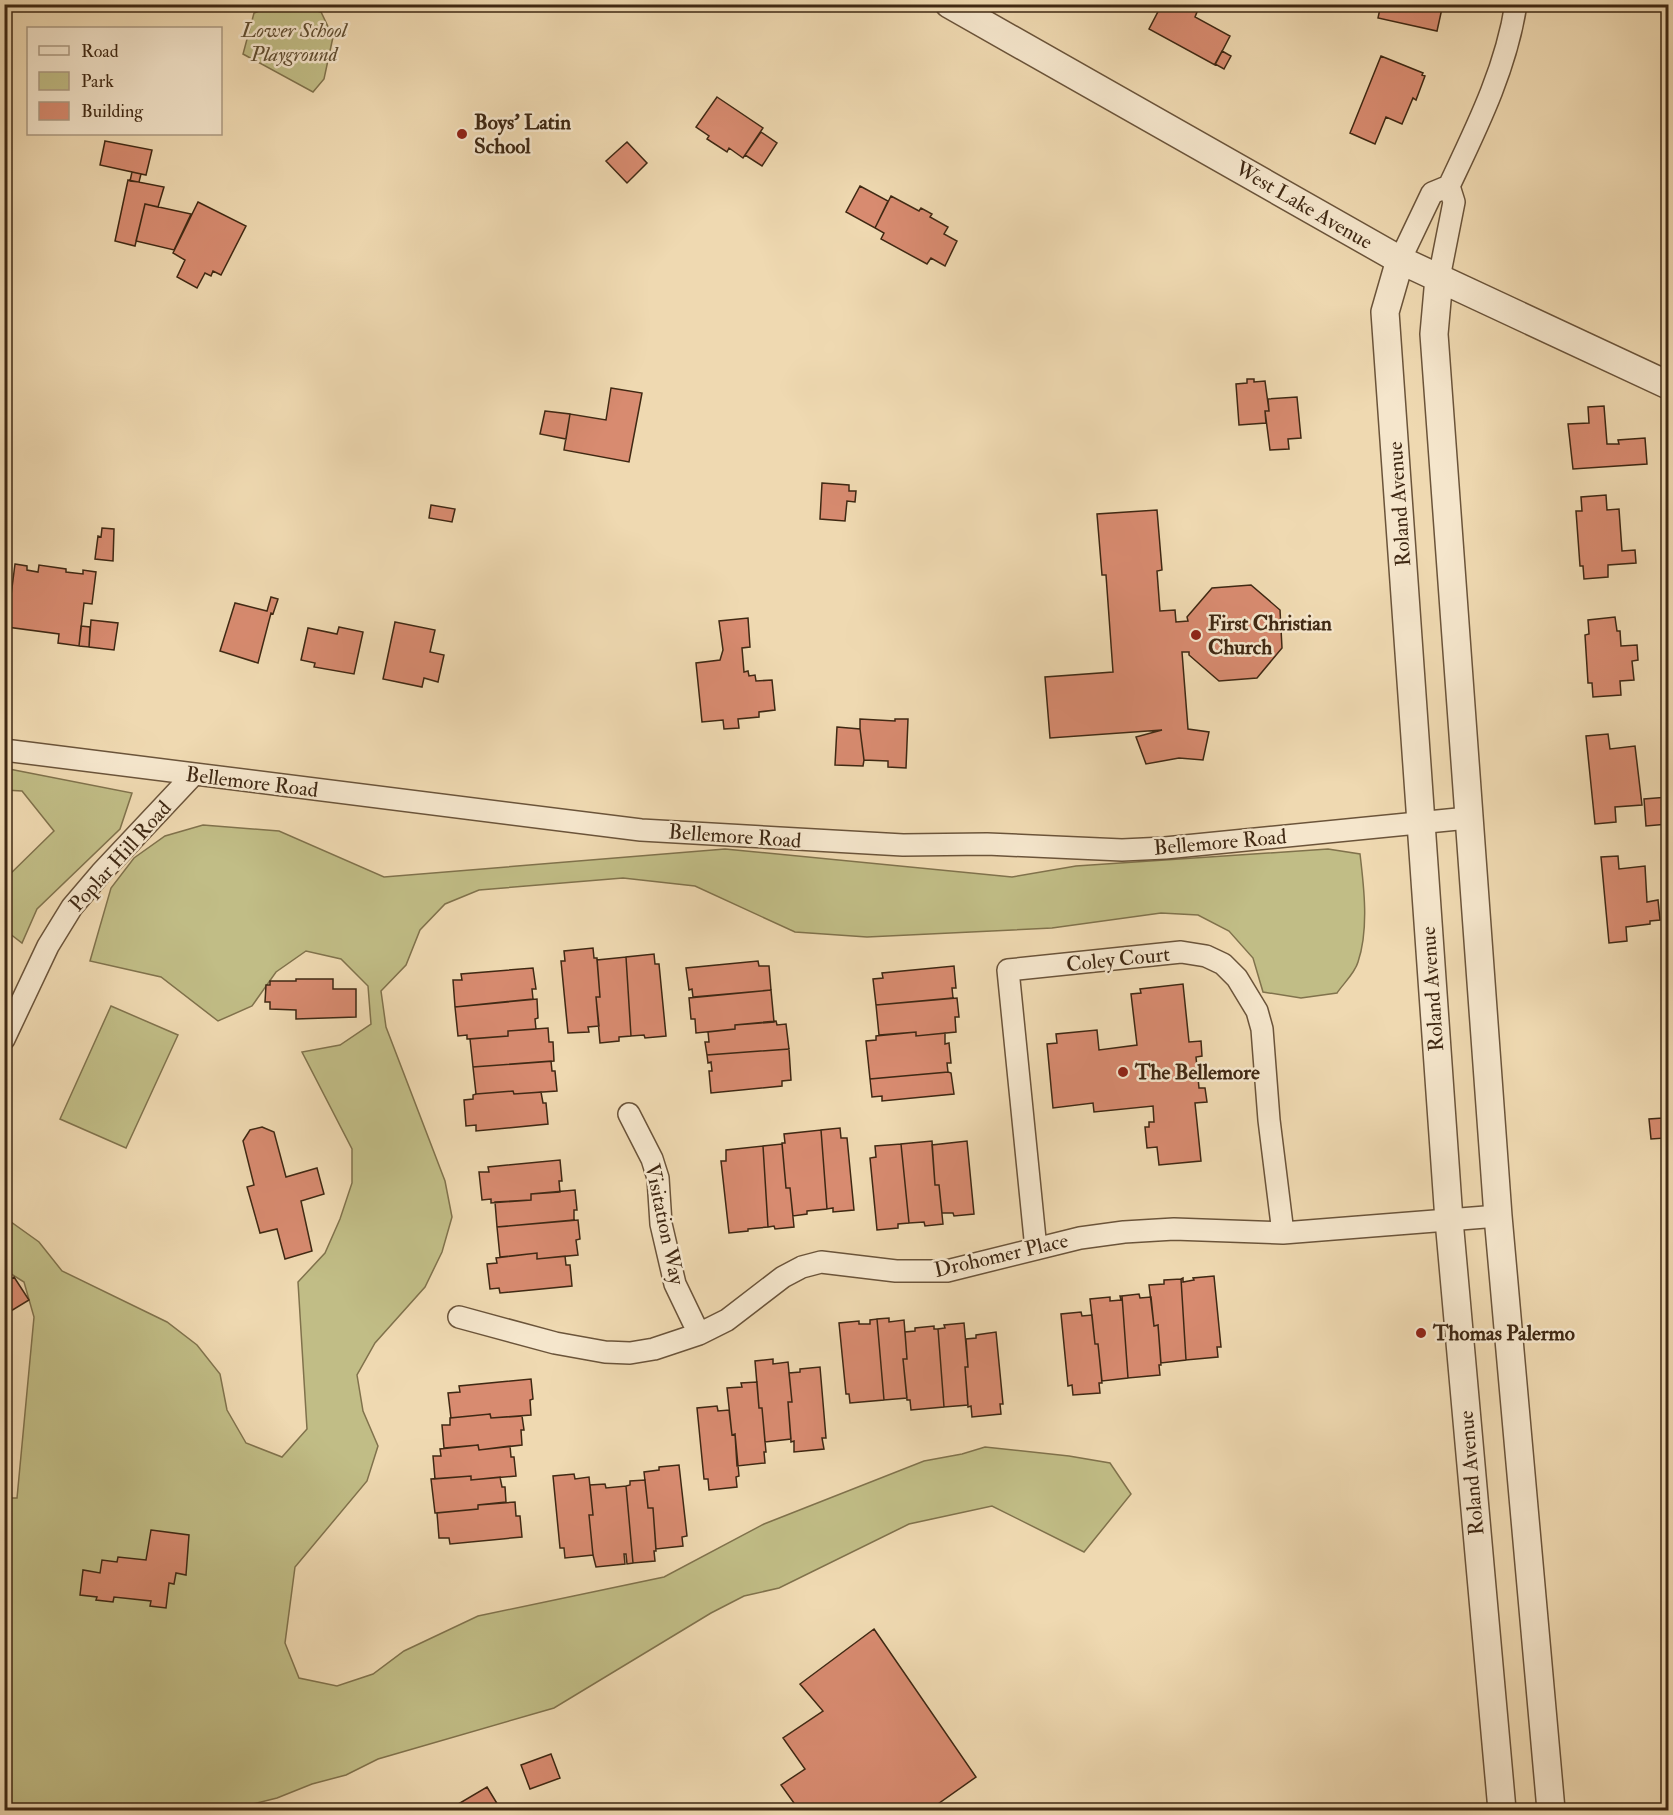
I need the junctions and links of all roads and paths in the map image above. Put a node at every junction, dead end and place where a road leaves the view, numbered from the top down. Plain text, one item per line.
1 (949, 4) edge
2 (1516, 4) edge
3 (1449, 186) junction
4 (1400, 260) junction
5 (1439, 278) junction
6 (1668, 385) edge
7 (4, 750) edge
8 (194, 774) junction
9 (1468, 818) junction
10 (1421, 823) junction
11 (4, 1039) edge
12 (629, 1114) dead end
13 (1498, 1216) junction
14 (1449, 1220) junction
15 (1283, 1233) junction
16 (1036, 1248) junction
17 (459, 1317) dead end
18 (699, 1334) junction
19 (1502, 1810) edge
20 (1551, 1810) edge

1 - 4 street, West Lake Avenue
2 - 3 street, Roland Avenue
3 - 4 street, Roland Avenue
3 - 5 street
4 - 5 street, West Lake Avenue
4 - 10 street, Roland Avenue
5 - 6 street, West Lake Avenue
5 - 9 street
7 - 8 street, Bellemore Road
8 - 10 street, Bellemore Road
8 - 11 street, Poplar Hill Road
9 - 10 street, Bellemore Road
9 - 13 street
10 - 14 street, Roland Avenue
12 - 18 street, Visitation Way
13 - 14 street, Drohomer Place
13 - 20 street
14 - 15 street, Drohomer Place
14 - 19 street, Roland Avenue
15 - 16 street, Drohomer Place
15 - 16 street, Coley Court
16 - 18 street, Drohomer Place
17 - 18 street, Drohomer Place

